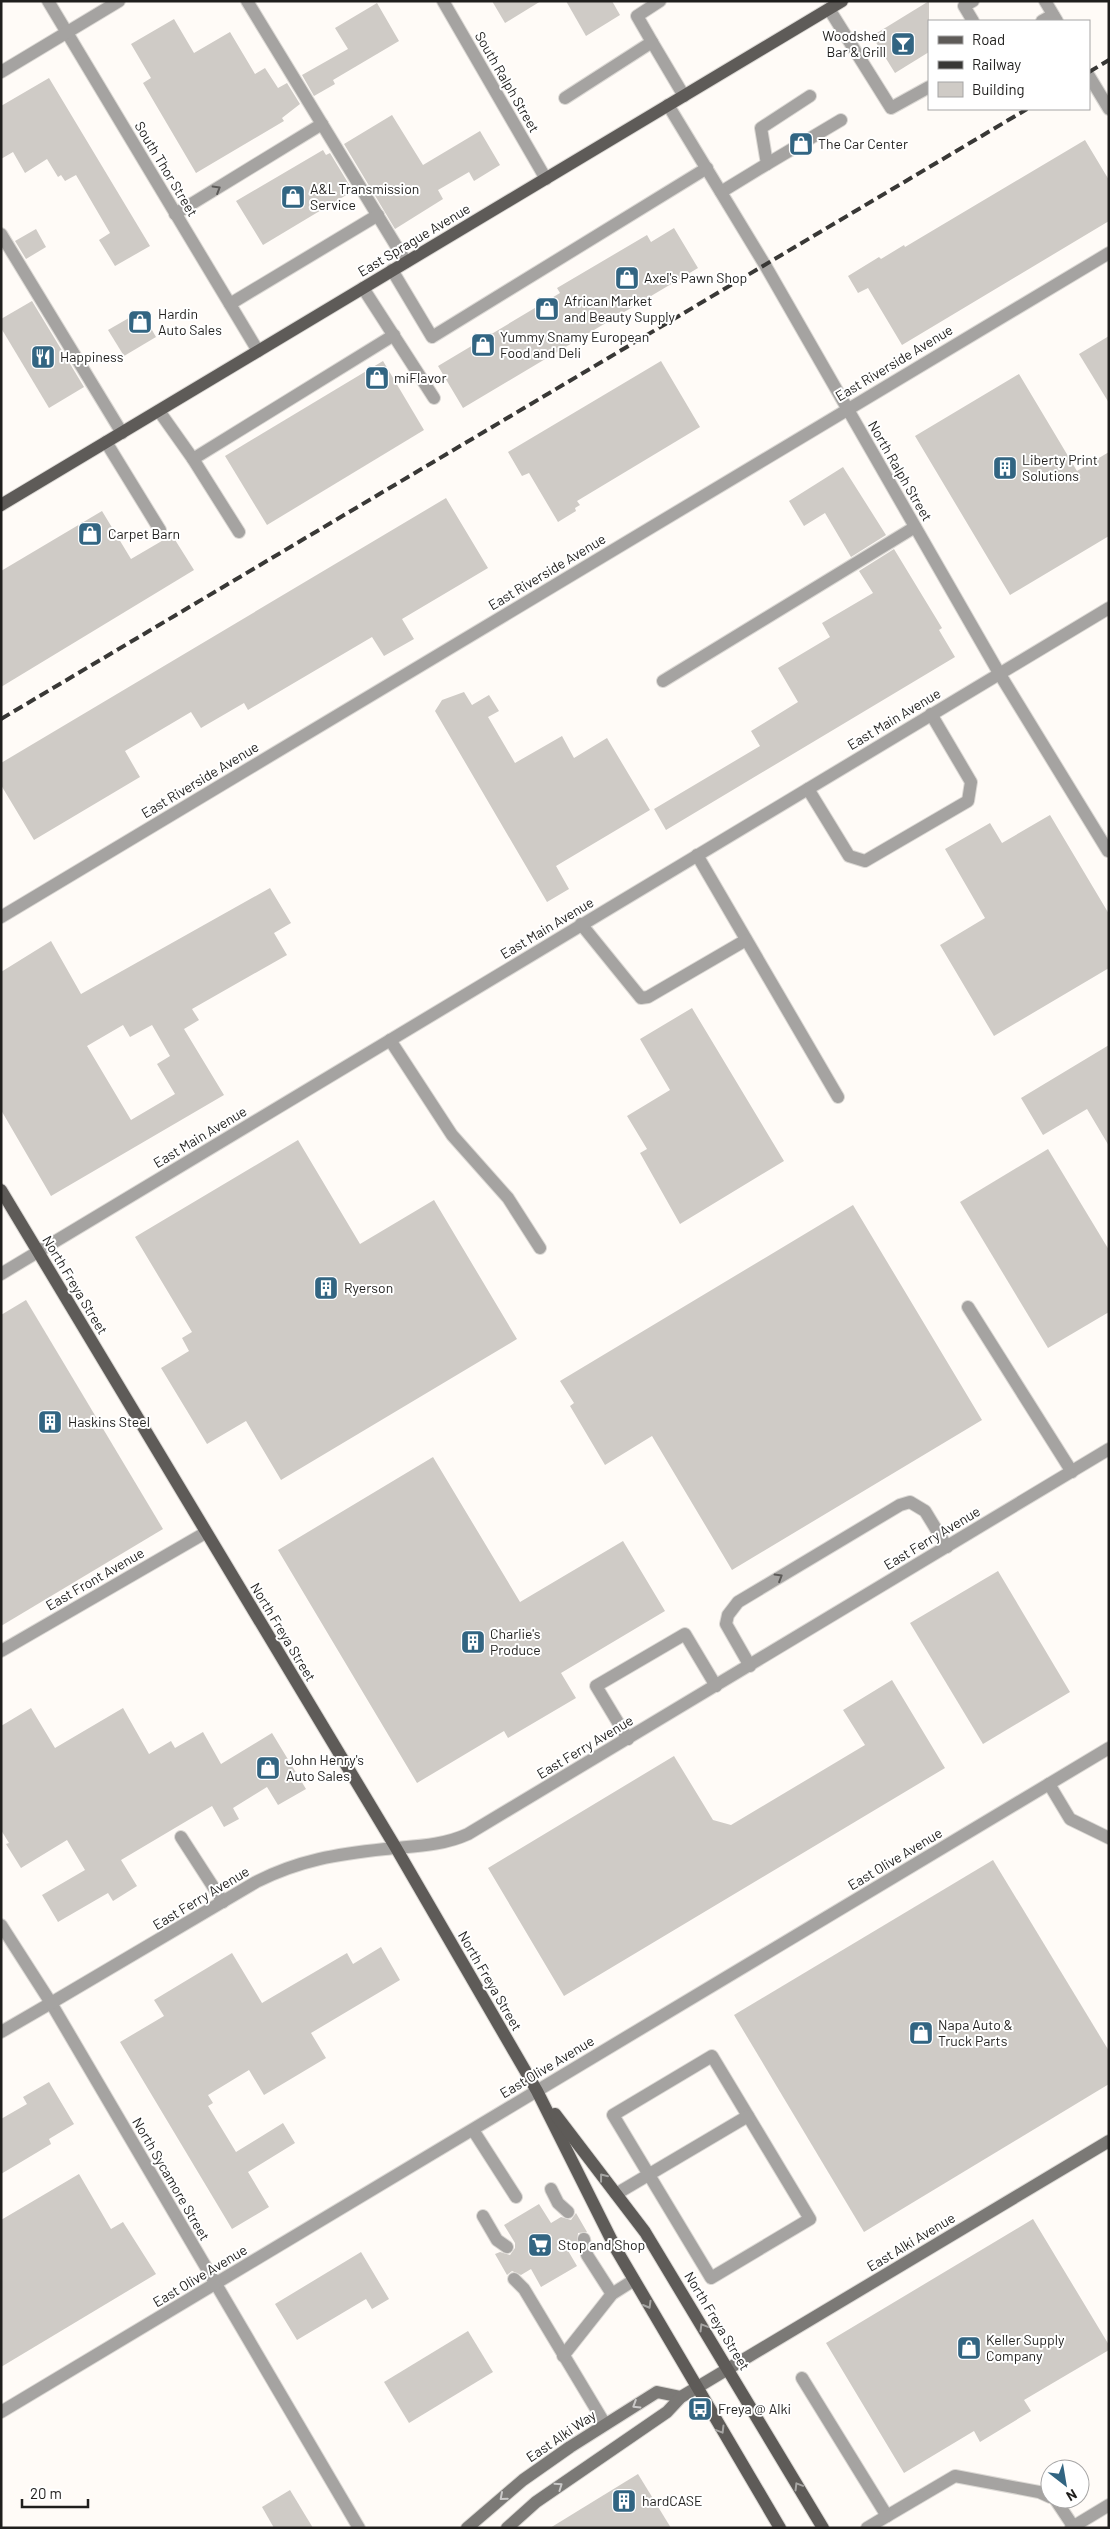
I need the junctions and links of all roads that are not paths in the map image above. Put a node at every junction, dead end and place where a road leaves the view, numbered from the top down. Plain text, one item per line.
1 (48, 1) edge
2 (119, 1) edge
3 (247, 1) edge
4 (443, 1) edge
5 (660, 1) edge
6 (842, 1) edge
7 (1045, 1) edge
8 (966, 3) edge
9 (826, 5) edge
10 (1050, 19) edge
11 (973, 20) edge
12 (66, 33) junction
13 (652, 42) junction
14 (1, 72) edge
15 (1090, 78) edge
16 (928, 88) edge
17 (684, 96) junction
18 (810, 96) dead end
19 (565, 98) dead end
20 (668, 105) junction
21 (1109, 109) edge
22 (841, 120) dead end
23 (322, 124) junction
24 (767, 164) junction
25 (707, 168) junction
26 (546, 178) junction
27 (721, 192) junction
28 (175, 214) junction
29 (378, 215) junction
30 (1, 234) edge
31 (1109, 253) edge
32 (406, 262) junction
33 (392, 270) junction
34 (363, 288) junction
35 (230, 304) junction
36 (394, 335) junction
37 (258, 351) junction
38 (434, 398) dead end
39 (846, 410) junction
40 (159, 411) junction
41 (122, 433) junction
42 (106, 442) junction
43 (193, 459) junction
44 (1, 505) edge
45 (915, 527) junction
46 (160, 530) dead end
47 (239, 532) dead end
48 (1109, 608) edge
49 (999, 673) junction
50 (663, 681) dead end
51 (931, 714) junction
52 (808, 789) junction
53 (1108, 851) edge
54 (697, 855) junction
55 (1, 916) edge
56 (581, 924) junction
57 (746, 940) junction
58 (390, 1040) junction
59 (838, 1097) dead end
60 (1, 1190) edge
61 (540, 1248) dead end
62 (38, 1252) junction
63 (1, 1274) edge
64 (968, 1307) dead end
65 (1109, 1450) edge
66 (1072, 1472) junction
67 (205, 1533) junction
68 (946, 1547) junction
69 (1, 1652) edge
70 (750, 1666) junction
71 (716, 1686) junction
72 (628, 1739) junction
73 (1109, 1748) edge
74 (1049, 1784) junction
75 (181, 1837) dead end
76 (1109, 1838) edge
77 (396, 1848) junction
78 (223, 1902) junction
79 (1, 1925) edge
80 (51, 2003) junction
81 (1, 2032) edge
82 (537, 2091) junction
83 (748, 2116) junction
84 (473, 2130) junction
85 (1109, 2141) edge
86 (649, 2174) junction
87 (551, 2189) dead end
88 (616, 2194) junction
89 (516, 2197) dead end
90 (564, 2215) dead end
91 (483, 2216) dead end
92 (580, 2242) dead end
93 (501, 2247) dead end
94 (518, 2276) dead end
95 (634, 2280) junction
96 (215, 2284) junction
97 (612, 2294) junction
98 (563, 2356) junction
99 (728, 2369) junction
100 (802, 2378) dead end
101 (696, 2388) junction
102 (681, 2397) junction
103 (1, 2412) edge
104 (605, 2424) junction
105 (1040, 2492) edge
106 (1109, 2505) edge
107 (1061, 2509) edge
108 (887, 2516) junction
109 (1072, 2527) edge
110 (359, 2528) edge
111 (467, 2528) edge
112 (507, 2528) edge
113 (780, 2528) edge
114 (823, 2528) edge
115 (867, 2528) edge

1 - 12 street, South Thor Street
2 - 12 street
3 - 23 street
4 - 26 street, South Ralph Street
5 - 13 street
6 - 9 main road, East Sprague Avenue
7 - 10 street
8 - 11 street
9 - 16 street
9 - 17 main road, East Sprague Avenue
12 - 14 street
12 - 28 street, South Thor Street
13 - 17 street
13 - 19 street
15 - 21 street
17 - 20 main road, East Sprague Avenue
18 - 24 street
20 - 25 street, North Ralph Street
20 - 26 main road, East Sprague Avenue
22 - 24 street
28 -> 23 street
23 - 29 street
24 - 27 street
25 - 27 street, North Ralph Street
25 - 33 street
26 - 32 main road, East Sprague Avenue
27 - 39 street, North Ralph Street
28 - 35 street, South Thor Street
29 - 32 street
29 - 35 street
30 - 41 street
31 - 39 street, East Riverside Avenue
32 - 33 main road, East Sprague Avenue
33 - 34 main road, East Sprague Avenue
34 - 36 street
34 - 37 main road, East Sprague Avenue
35 - 37 street, South Thor Street
36 - 38 street
36 - 43 street
37 - 40 main road, East Sprague Avenue
39 - 45 street, North Ralph Street
39 - 55 street, East Riverside Avenue
40 - 41 main road, East Sprague Avenue
40 - 43 street
41 - 42 main road, East Sprague Avenue
42 - 44 main road, East Sprague Avenue
42 - 46 street
43 - 47 street
45 - 49 street, North Ralph Street
45 - 50 street
48 - 49 street, East Main Avenue
49 - 51 street, East Main Avenue
49 - 53 street, North Ralph Street
51 - 52 street, East Main Avenue
51 - 52 street
52 - 54 street, East Main Avenue
54 - 56 street, East Main Avenue
54 - 57 street
56 - 57 street
56 - 58 street, East Main Avenue
57 - 59 street
58 - 61 street
58 - 62 street, East Main Avenue
60 - 62 main road, North Freya Street
62 - 63 street, East Main Avenue
62 - 67 main road, North Freya Street
64 - 66 street
65 - 66 street, East Ferry Avenue
66 - 68 street, East Ferry Avenue
67 - 69 street, East Front Avenue
67 - 77 main road, North Freya Street
68 - 70 street, East Ferry Avenue
70 -> 68 street
70 - 71 street, East Ferry Avenue
71 - 72 street, East Ferry Avenue
71 - 72 street
72 - 77 street, East Ferry Avenue
73 - 74 street, East Olive Avenue
74 - 76 street
74 - 82 street, East Olive Avenue
75 - 78 street
77 - 78 street, East Ferry Avenue
77 - 82 main road, North Freya Street
78 - 80 street, East Ferry Avenue
79 - 80 street, North Sycamore Street
80 - 81 street, East Ferry Avenue
80 - 96 street, North Sycamore Street
82 - 84 street, East Olive Avenue
88 -> 82 main road, North Freya Street
82 - 95 main road, North Freya Street
83 - 86 street
83 - 86 street
83 - 86 street
84 - 89 street
84 - 96 street, East Olive Avenue
85 - 99 main road, East Alki Avenue
86 - 88 street
87 - 90 street
99 -> 88 main road, North Freya Street
91 - 93 street
92 - 97 street
94 - 98 street
95 - 97 street
95 -> 101 main road, North Freya Street
96 - 103 street, East Olive Avenue
96 - 110 street, North Sycamore Street
97 - 98 street
98 - 104 street
99 - 101 main road
114 -> 99 main road, North Freya Street
100 - 108 street
101 - 102 main road
101 -> 113 main road, North Freya Street
102 -> 104 main road, East Alki Way
112 -> 102 main road
104 -> 111 main road, East Alki Way
105 - 108 street
106 - 109 street
107 - 109 street
108 - 115 street

